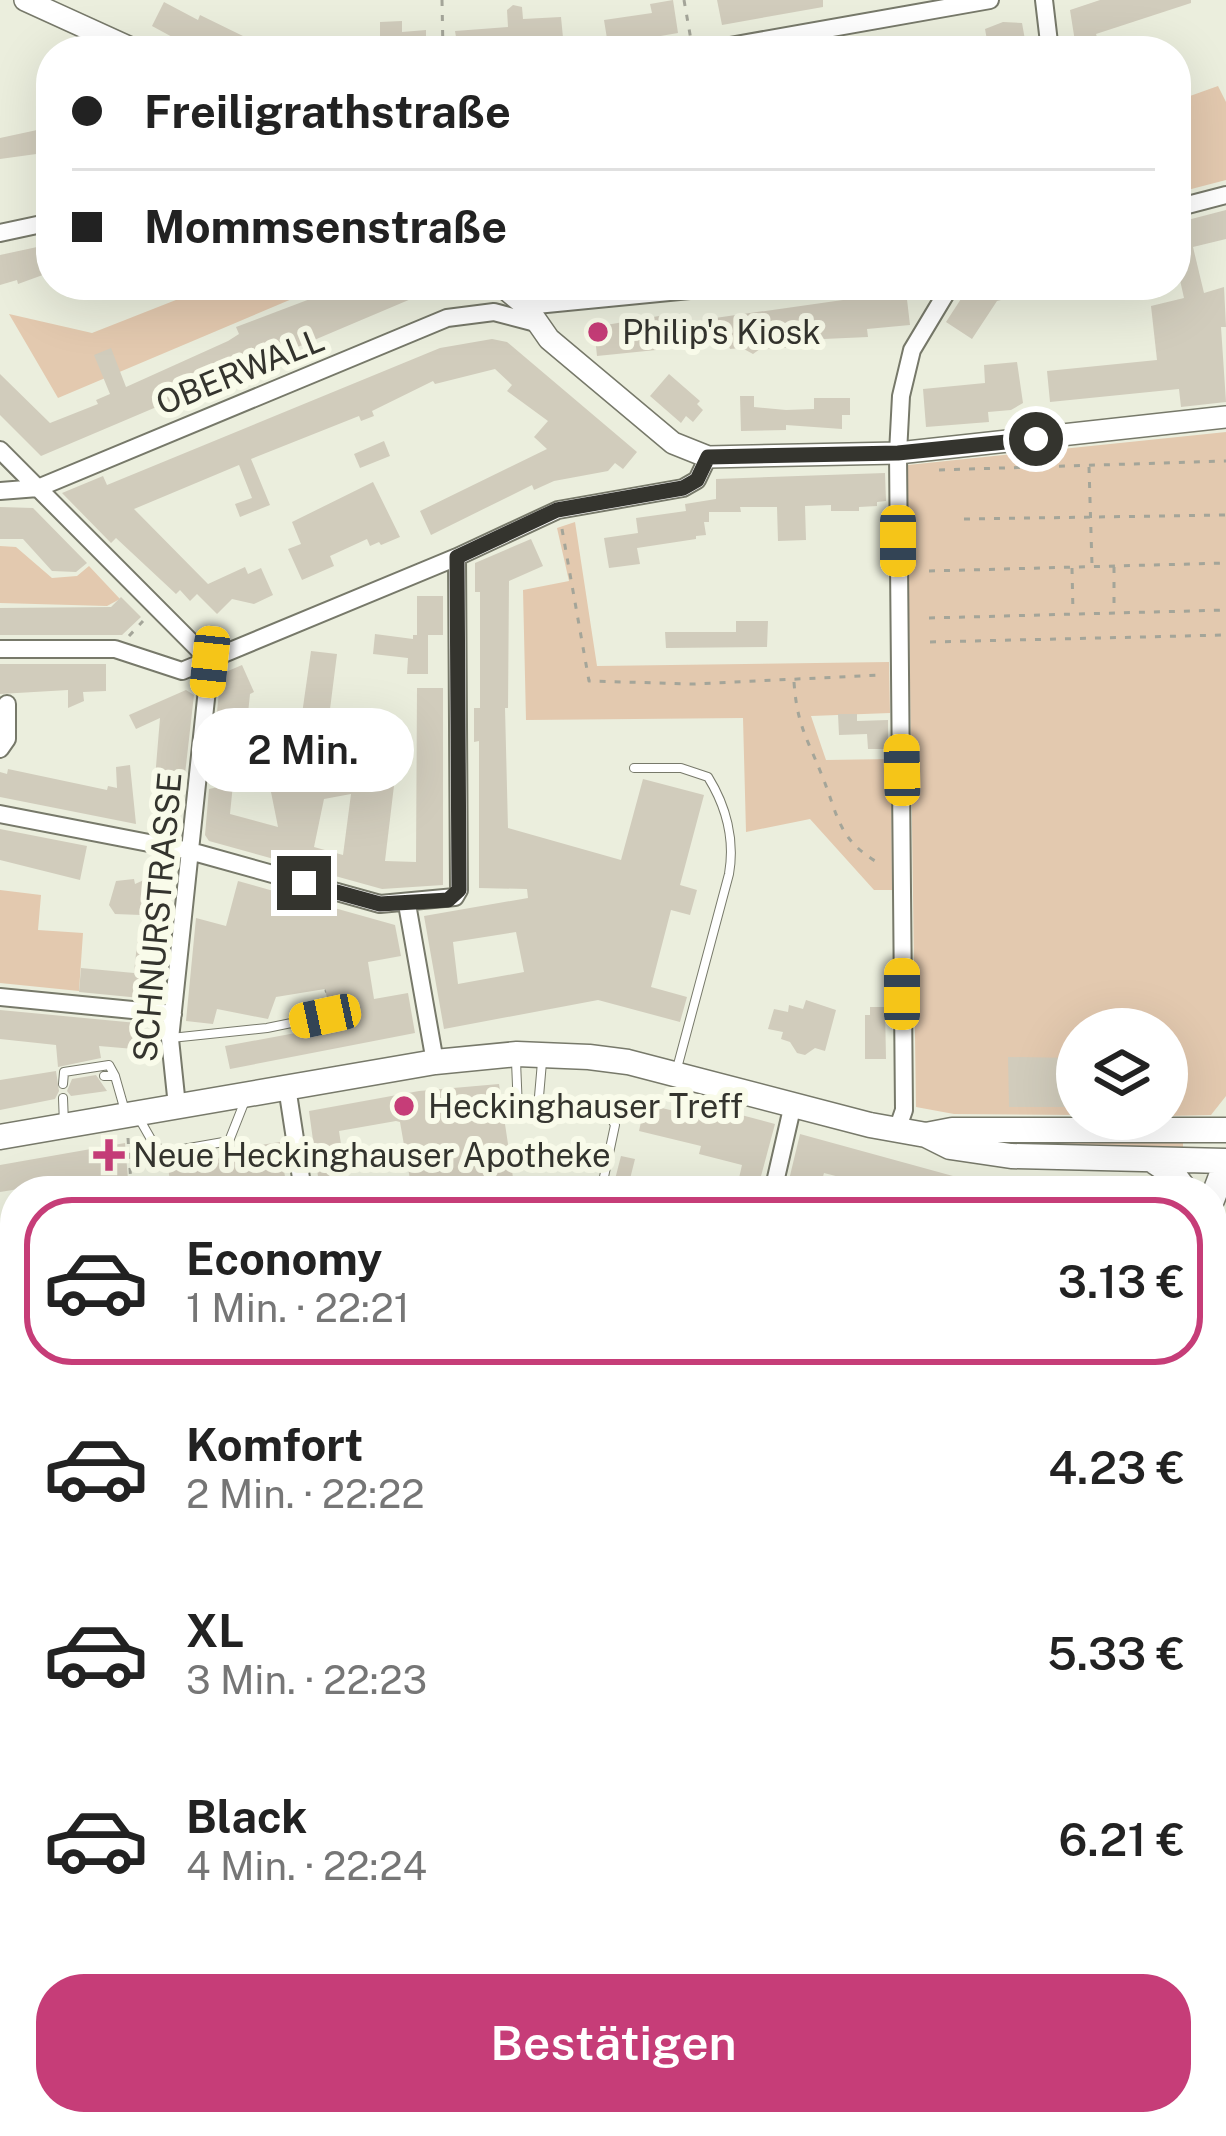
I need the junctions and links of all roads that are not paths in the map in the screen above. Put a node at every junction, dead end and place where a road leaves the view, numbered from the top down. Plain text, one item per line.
1 (25, 0) edge
2 (990, 0) edge
3 (1044, 0) edge
4 (104, 36) edge
5 (787, 36) edge
6 (1048, 36) edge
7 (1226, 195) edge
8 (1191, 204) edge
9 (36, 226) edge
10 (0, 233) edge
11 (516, 300) edge
12 (636, 300) edge
13 (942, 300) edge
14 (531, 315) junction
15 (1226, 417) edge
16 (0, 450) edge
17 (898, 453) junction
18 (708, 457) junction
19 (38, 488) junction
20 (0, 491) edge
21 (457, 557) junction
22 (0, 649) edge
23 (210, 662) junction
24 (7, 704) dead end
25 (0, 748) edge
26 (634, 768) dead end
27 (0, 814) edge
28 (190, 851) junction
29 (407, 904) junction
30 (0, 997) edge
31 (173, 1014) junction
32 (325, 1016) dead end
33 (170, 1039) junction
34 (517, 1054) junction
35 (543, 1054) junction
36 (435, 1062) junction
37 (676, 1073) junction
38 (63, 1084) dead end
39 (287, 1087) junction
40 (247, 1094) junction
41 (63, 1097) dead end
42 (793, 1105) junction
43 (177, 1106) junction
44 (538, 1108) junction
45 (131, 1114) junction
46 (64, 1126) junction
47 (897, 1130) junction
48 (1226, 1130) edge
49 (926, 1135) junction
50 (0, 1137) edge
51 (1152, 1160) junction
52 (1226, 1162) edge
53 (300, 1176) edge
54 (604, 1176) edge
55 (776, 1176) edge
56 (1175, 1176) edge

1 - 4 street
2 - 5 street
3 - 6 street
7 - 8 street
9 - 10 street
11 - 14 street
12 - 14 street, OBERWALL
13 - 17 street
14 - 18 street
14 - 19 street, OBERWALL
15 - 17 street
16 - 19 street
17 - 18 street
17 - 47 street
18 - 21 street
19 - 20 street, OBERWALL
19 - 23 street
21 - 23 street
21 - 29 street
22 - 23 street
23 - 28 street, SCHNURSTRASSE
24 - 25 street
26 - 37 lane
27 - 28 street
28 - 29 street
28 - 31 street, SCHNURSTRASSE
29 - 36 street
30 - 31 street
31 - 33 street, SCHNURSTRASSE
32 - 33 lane
33 - 43 street, SCHNURSTRASSE
34 - 35 main road
34 - 36 main road
34 - 44 lane
35 - 37 main road
35 - 44 lane
36 - 39 main road
37 - 42 main road
38 - 45 lane
39 - 40 main road
39 - 53 street
40 - 43 main road
40 - 45 lane
41 - 46 lane
42 - 47 main road
42 - 55 street
43 - 45 main road
44 - 54 lane
45 - 46 main road
46 - 50 main road
47 - 49 main road
48 - 49 main road
49 - 51 main road
51 - 52 main road
51 - 56 main road

